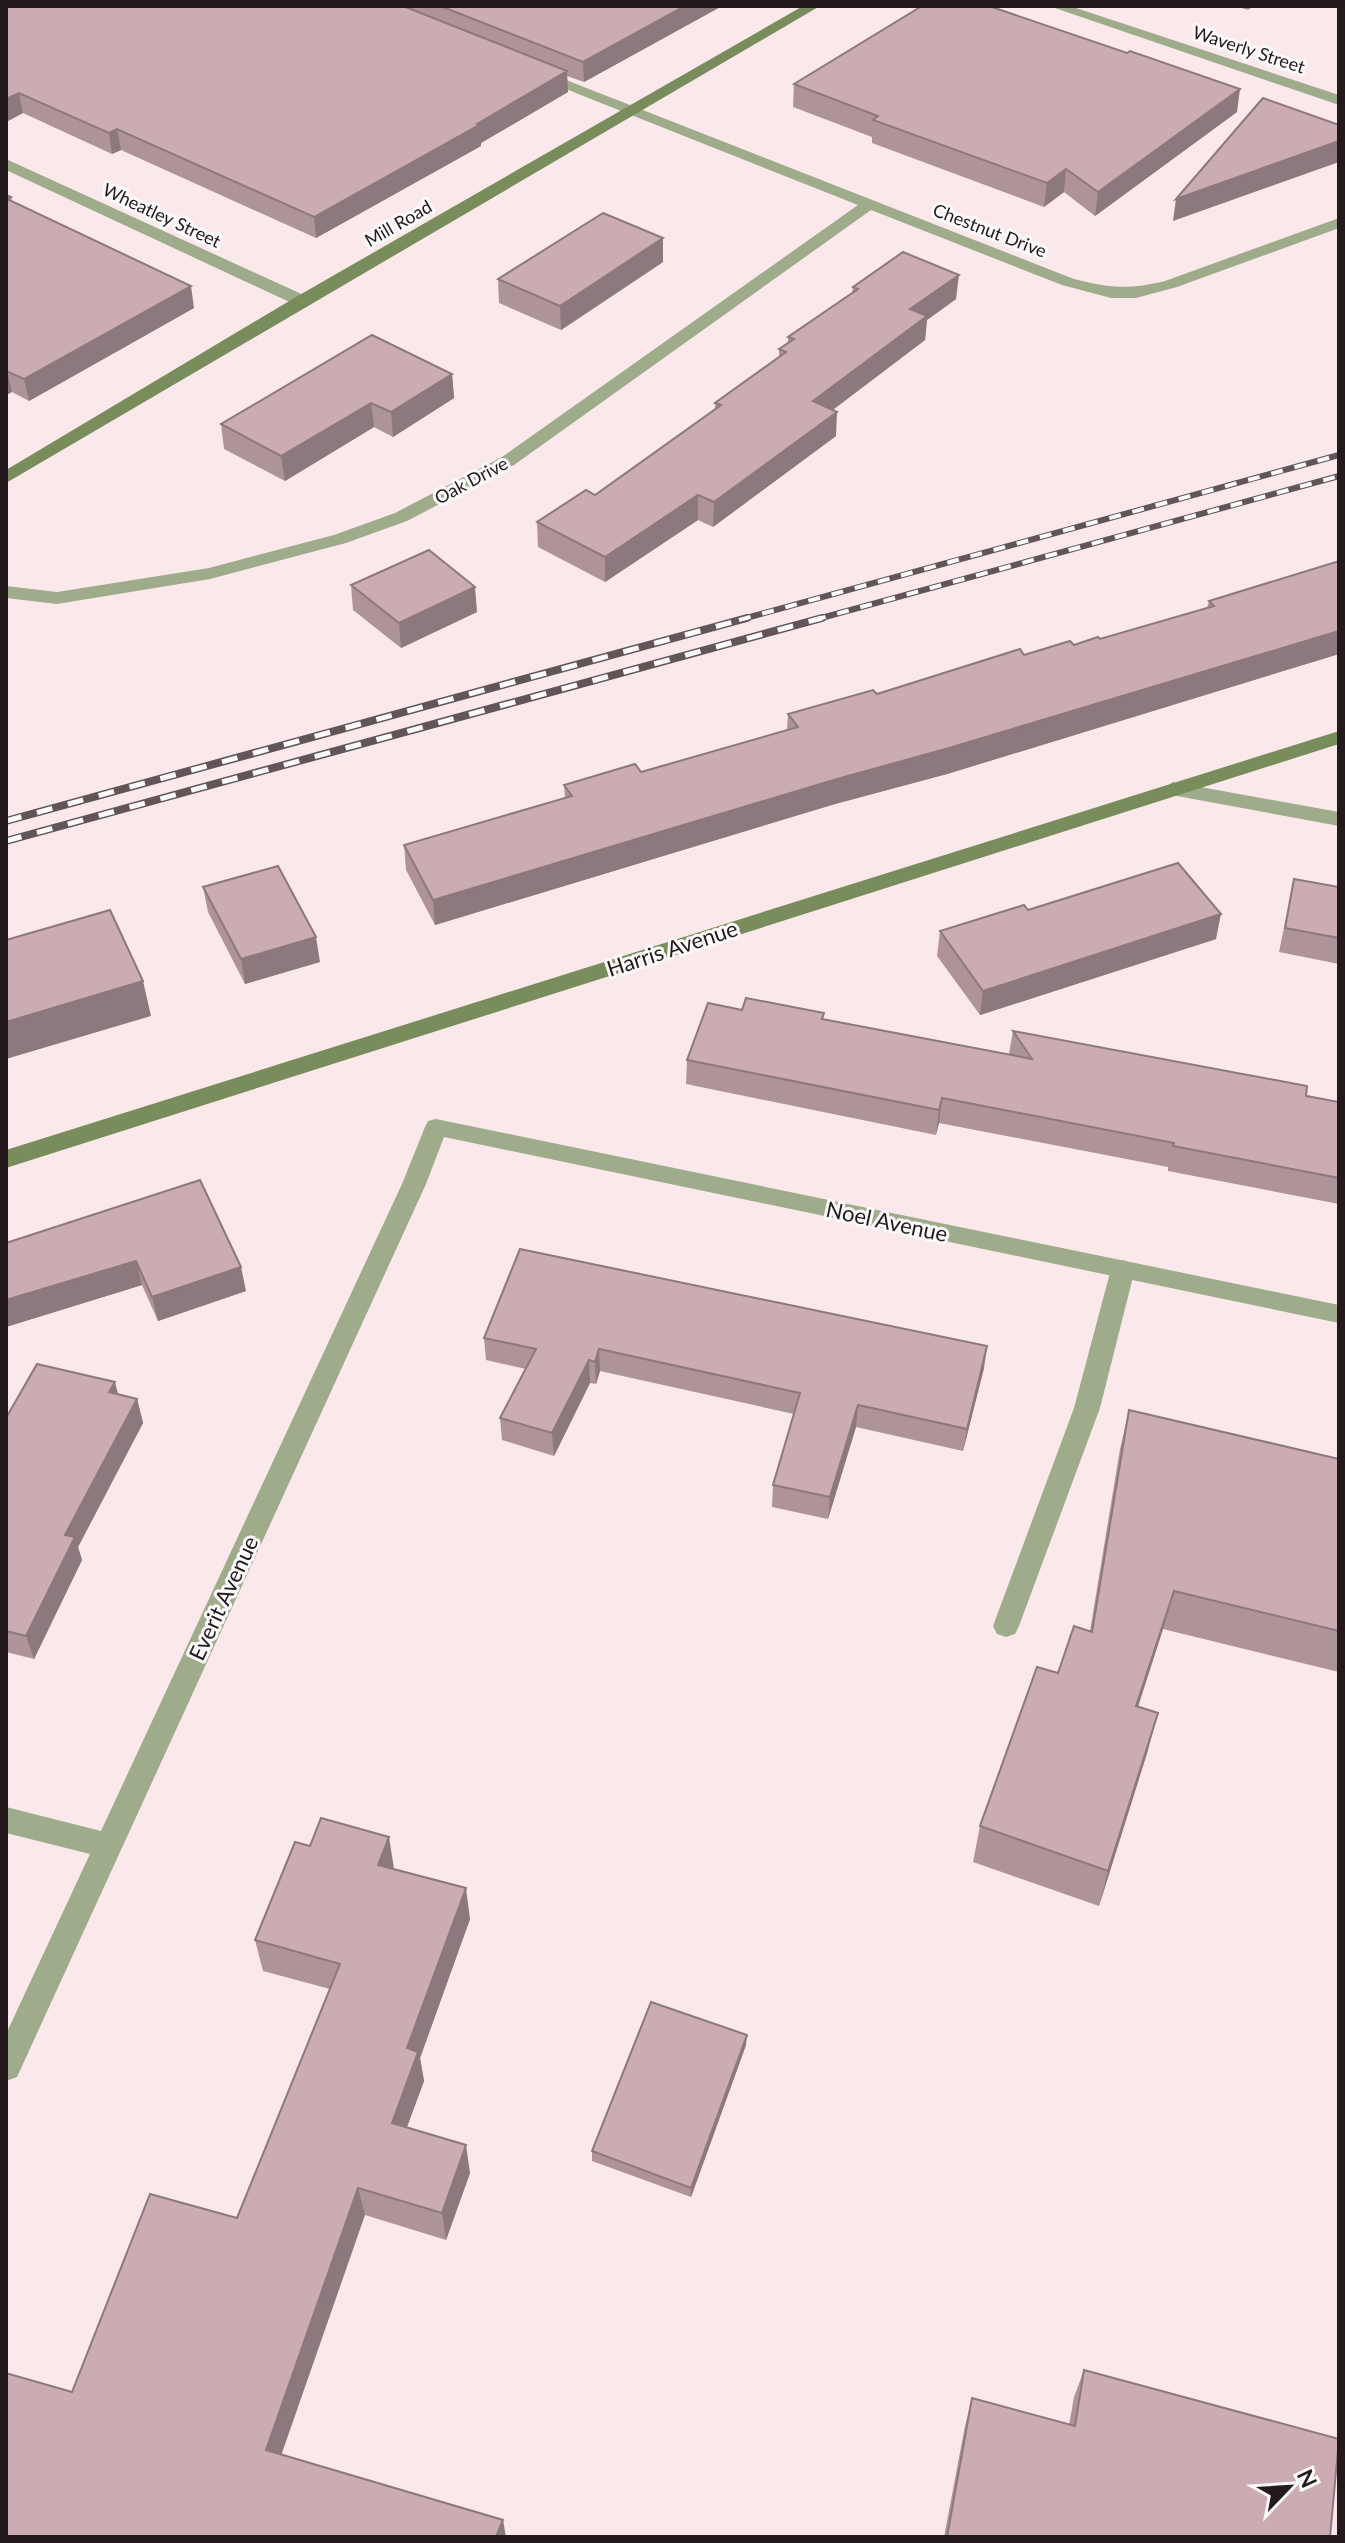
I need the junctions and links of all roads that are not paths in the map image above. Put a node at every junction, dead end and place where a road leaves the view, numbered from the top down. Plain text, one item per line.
1 (813, 6) edge
2 (1056, 6) edge
3 (516, 64) edge
4 (1339, 100) edge
5 (633, 110) junction
6 (6, 164) edge
7 (869, 204) junction
8 (1339, 223) edge
9 (302, 301) junction
10 (6, 478) edge
11 (6, 592) edge
12 (1339, 737) edge
13 (1173, 789) junction
14 (1339, 819) edge
15 (436, 1127) joint
16 (6, 1159) edge
17 (1123, 1269) junction
18 (1339, 1314) edge
19 (1006, 1626) dead end
20 (6, 1820) edge
21 (108, 1846) junction
22 (6, 2067) edge

1 - 5 main road, Mill Road
2 - 4 street, Waverly Street
3 - 5 street, Chestnut Drive
5 - 7 street, Chestnut Drive
5 - 9 main road, Mill Road
6 - 9 street, Wheatley Street
7 - 8 street, Chestnut Drive
7 - 11 street, Oak Drive
9 - 10 main road, Mill Road
12 - 13 main road, Harris Avenue
13 - 14 street
13 - 16 main road, Harris Avenue
15 - 17 street, Noel Avenue
15 - 21 street, Everit Avenue
17 - 18 street, Noel Avenue
17 - 19 street
20 - 21 street
21 - 22 street, Everit Avenue

